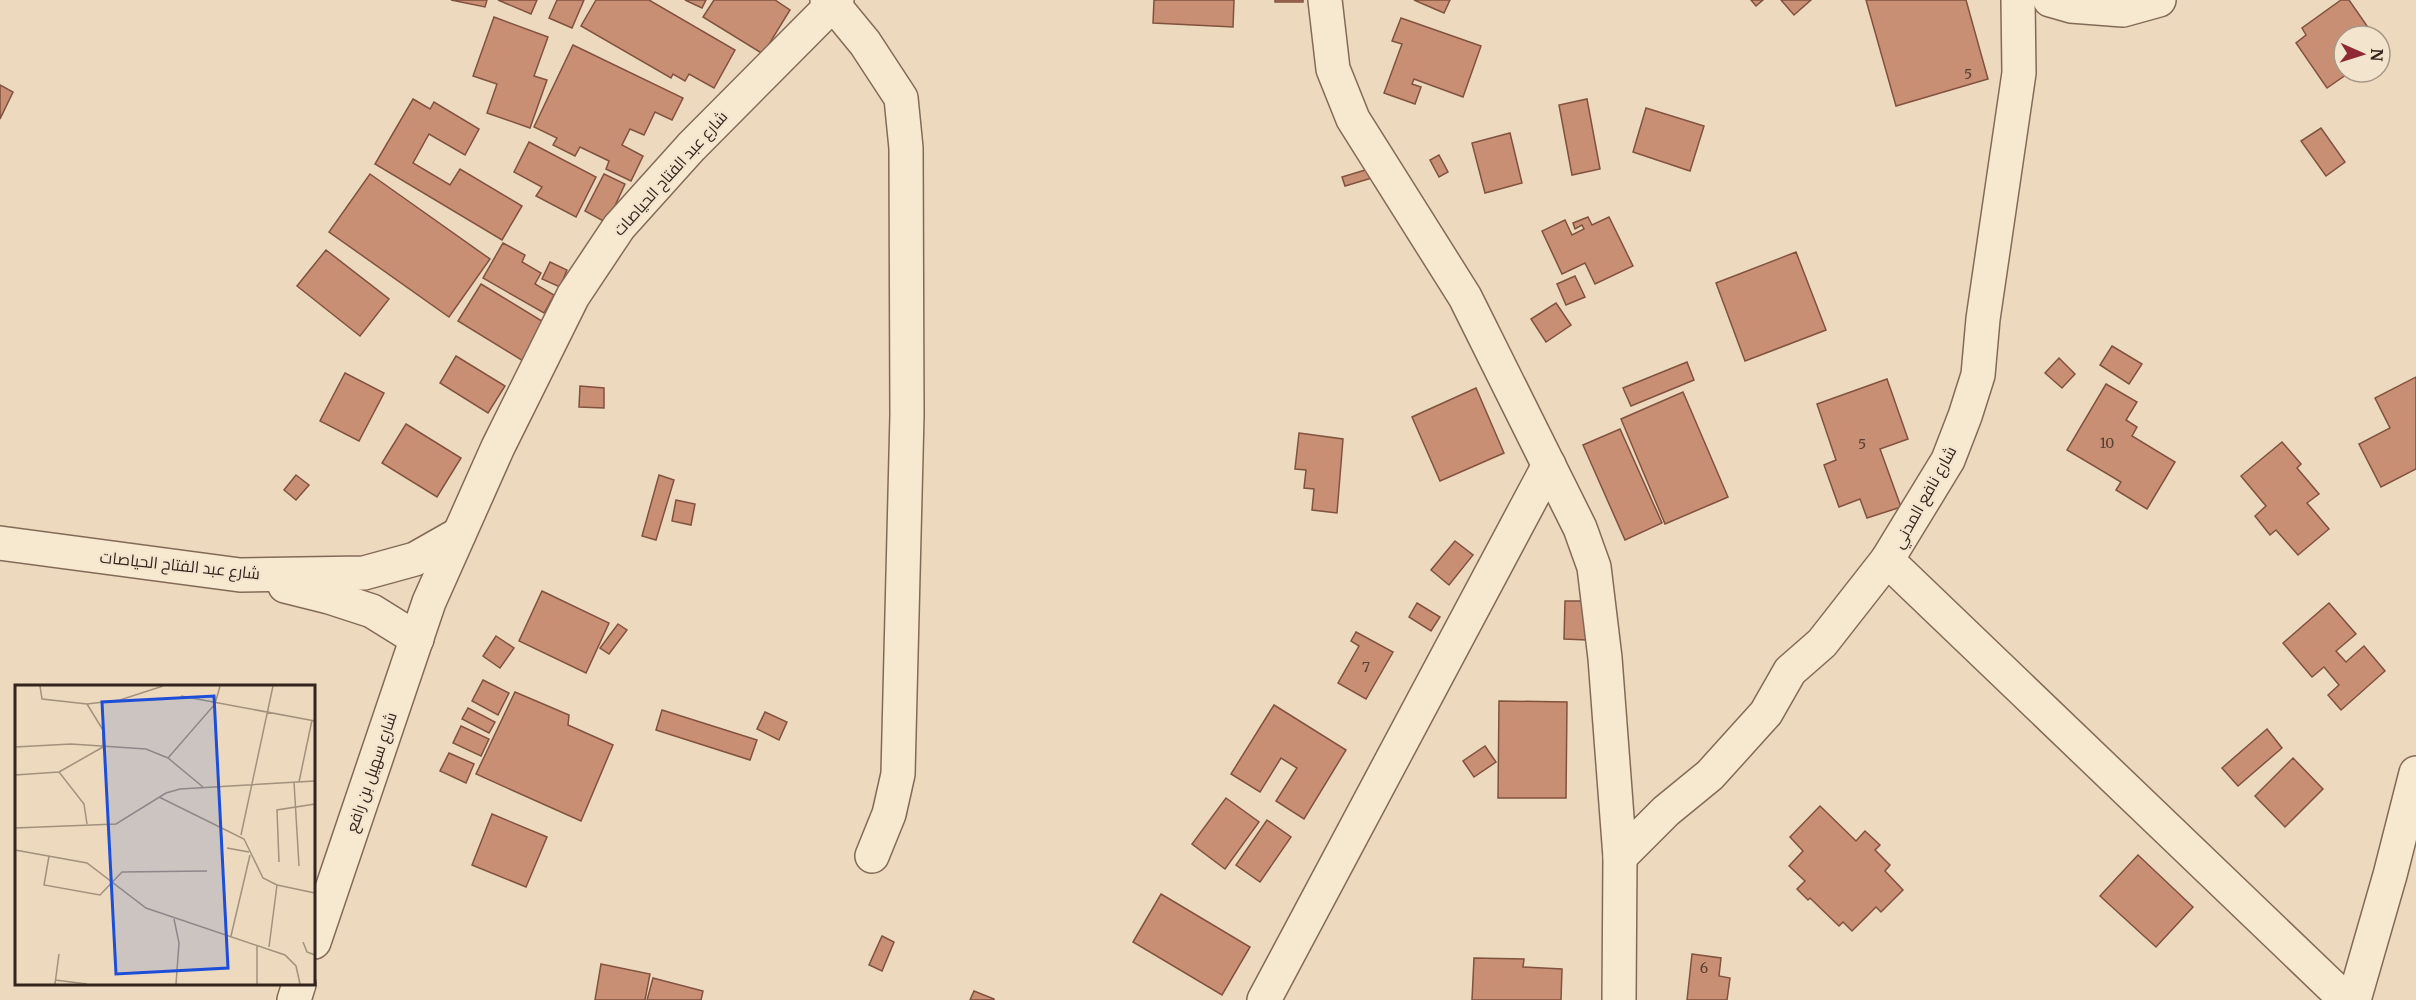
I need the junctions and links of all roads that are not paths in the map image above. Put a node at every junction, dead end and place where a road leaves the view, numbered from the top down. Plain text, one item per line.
1 (1325, 0) edge
2 (2018, 0) edge
3 (2050, 0) edge
4 (2159, 0) edge
5 (832, 1) edge
6 (1549, 465) junction
7 (459, 534) junction
8 (0, 543) edge
9 (1887, 560) junction
10 (240, 574) junction
11 (429, 602) joint
12 (417, 639) junction
13 (2416, 773) edge
14 (872, 856) dead end
15 (1620, 857) junction
16 (315, 939) edge
17 (299, 985) edge
18 (294, 1000) edge
19 (1264, 1000) edge
20 (1619, 1000) edge
21 (2346, 1000) edge
22 (2354, 1000) edge

1 - 6 street
2 - 9 street, شارع نافع المدني
3 - 4 street
5 - 7 street, شارع عبد الفتاح الحياصات
5 - 14 street
6 - 15 street
6 - 19 street
7 - 10 street, شارع عبد الفتاح الحياصات
7 - 11 street, شارع عبد الفتاح الحياصات
8 - 10 street, شارع عبد الفتاح الحياصات
9 - 15 street, شارع نافع المدني
9 - 21 street
10 - 12 street
11 - 12 street, شارع سهيل بن رافع
12 - 16 street, شارع سهيل بن رافع
13 - 22 street
15 - 20 street
17 - 18 street

